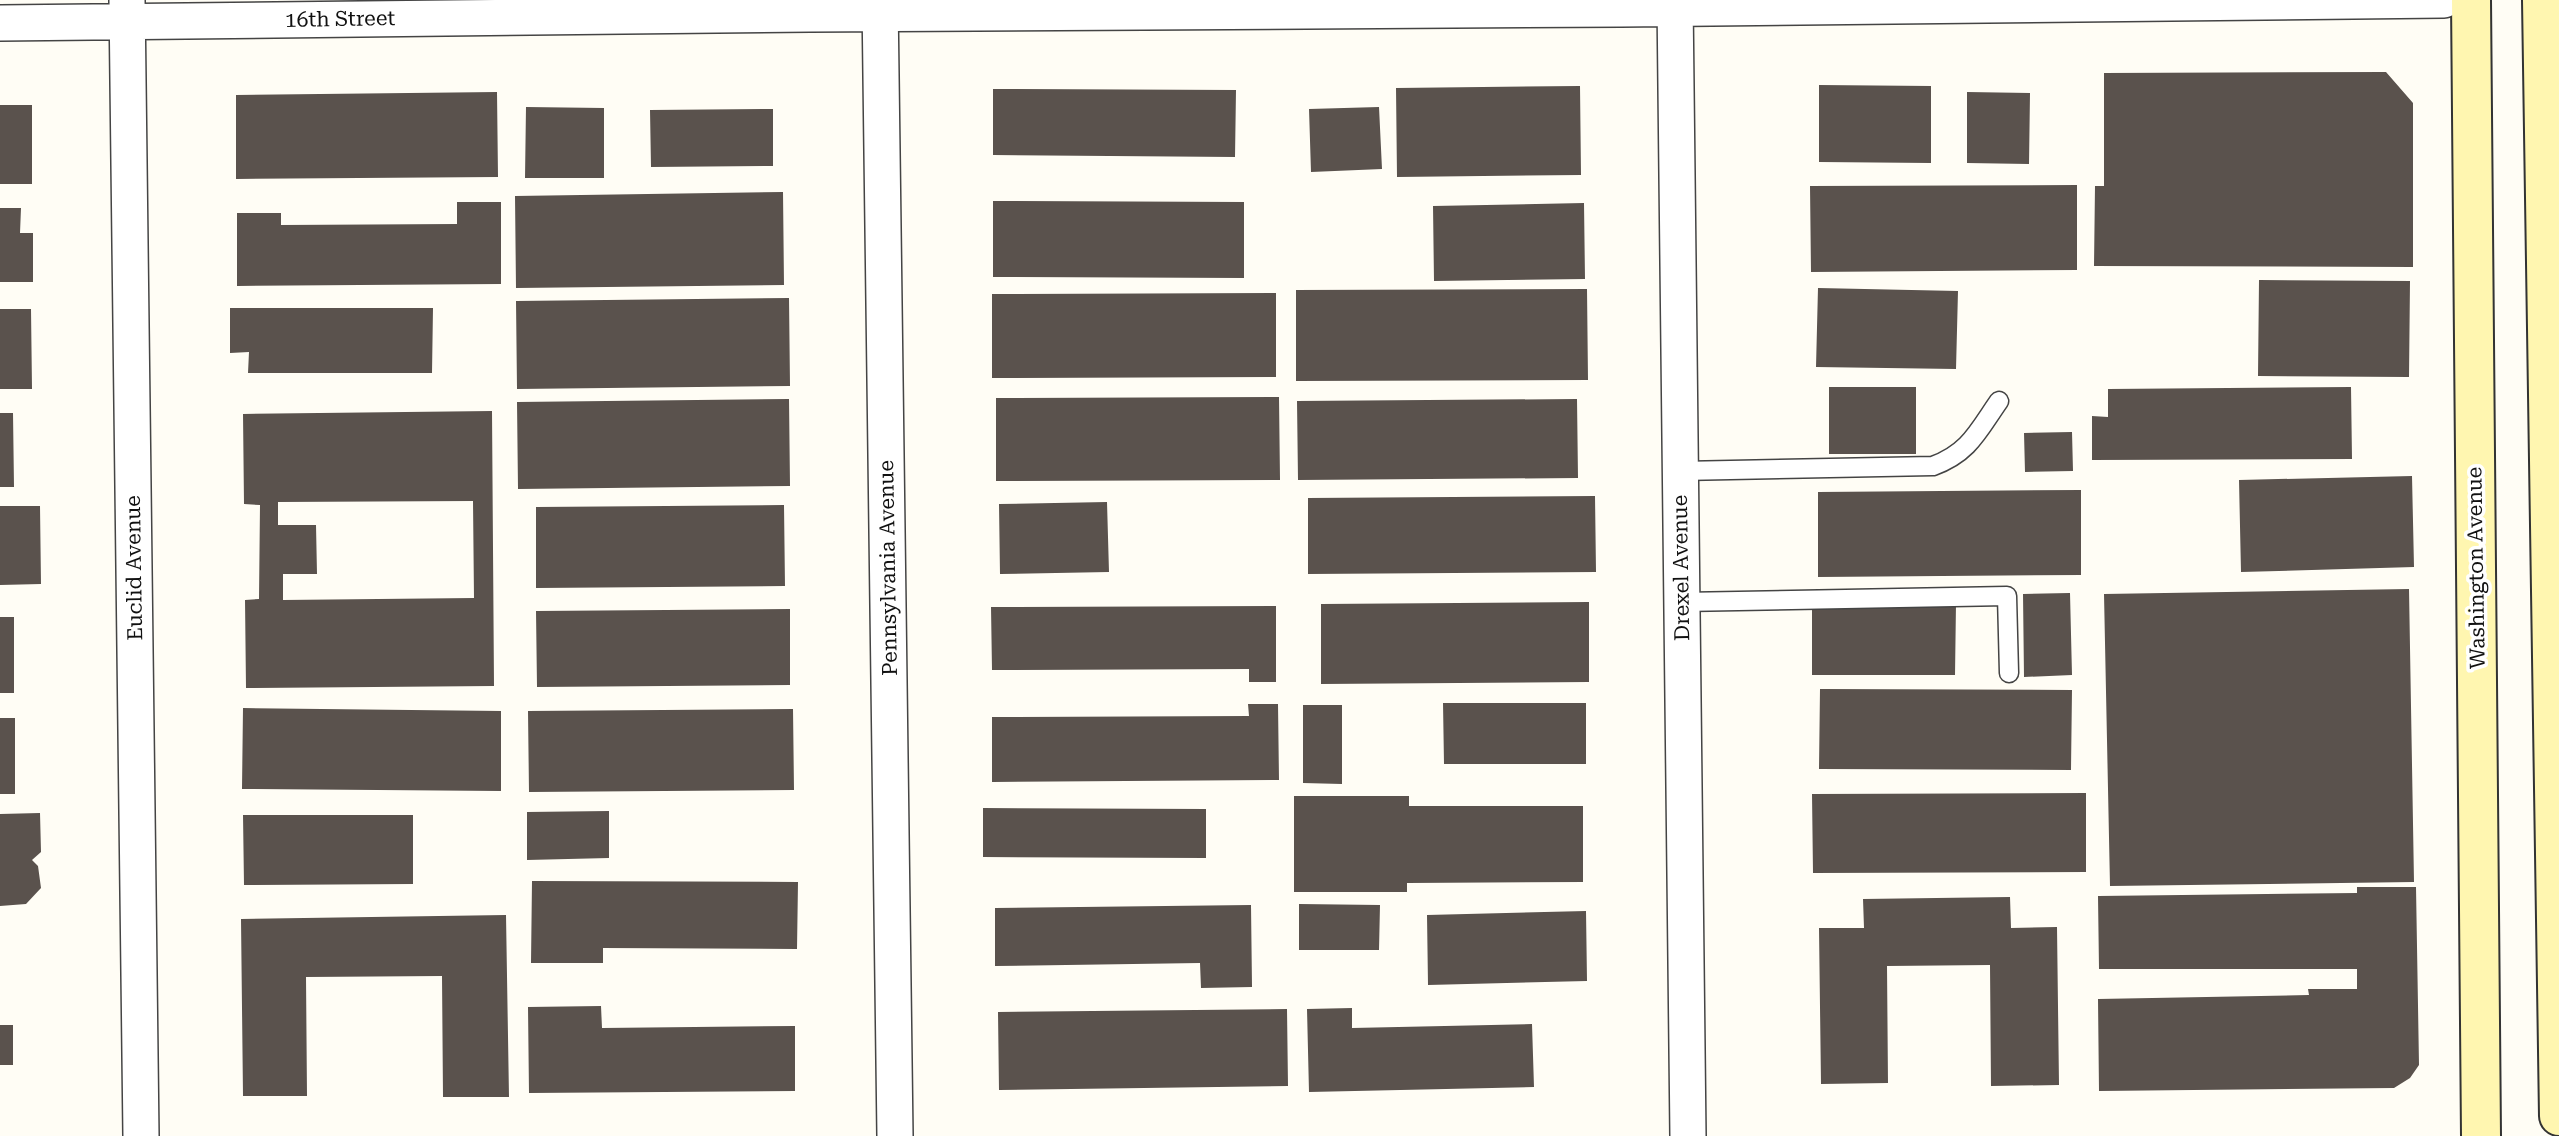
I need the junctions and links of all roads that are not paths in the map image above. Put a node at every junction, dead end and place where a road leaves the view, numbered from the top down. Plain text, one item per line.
1 (2445, 0) edge
2 (2471, 0) edge
3 (2542, 0) edge
4 (2057, 2) edge
5 (1675, 4) edge
6 (880, 7) edge
7 (127, 11) edge
8 (0, 23) edge
9 (2553, 356) edge
10 (1999, 401) dead end
11 (1681, 471) junction
12 (1682, 602) junction
13 (2009, 673) dead end
14 (2559, 1116) edge
15 (141, 1136) edge
16 (895, 1136) edge
17 (1688, 1136) edge
18 (2481, 1136) edge

1 - 4 street, 16th Street
2 - 18 main road, Washington Avenue
3 - 9 main road
4 - 5 street, 16th Street
5 - 6 street, 16th Street
5 - 11 street, Drexel Avenue
6 - 7 street, 16th Street
6 - 16 street, Pennsylvania Avenue
7 - 8 street, 16th Street
7 - 15 street, Euclid Avenue
9 - 14 main road
10 - 11 lane
11 - 12 street, Drexel Avenue
12 - 13 lane
12 - 17 street, Drexel Avenue

